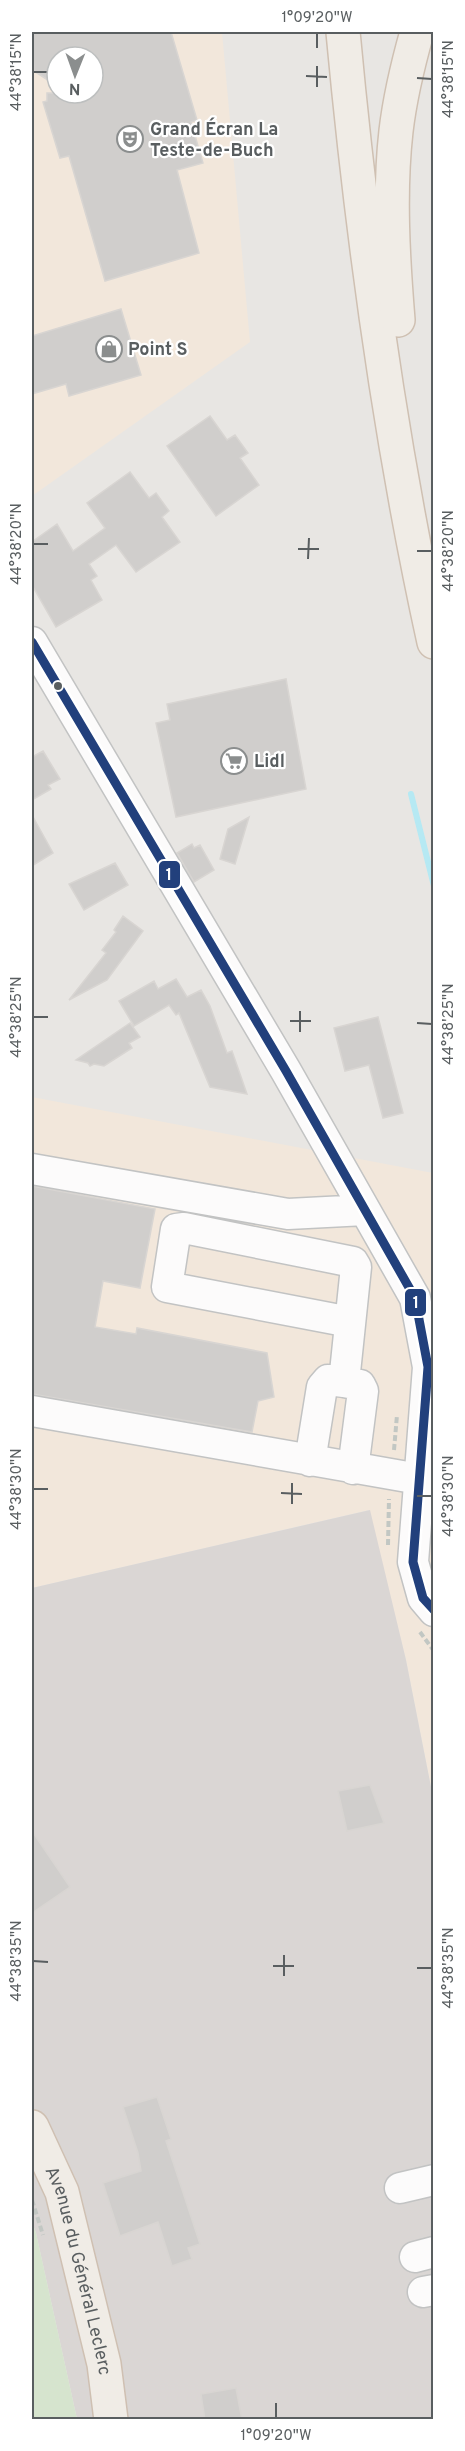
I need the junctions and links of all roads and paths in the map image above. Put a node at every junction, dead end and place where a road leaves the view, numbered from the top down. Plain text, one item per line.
1 (343, 32) edge
2 (417, 32) edge
3 (431, 631) edge
4 (32, 642) edge
5 (32, 1169) edge
6 (364, 1210) junction
7 (396, 1265) junction
8 (355, 1277) junction
9 (350, 1322) junction
10 (344, 1382) junction
11 (398, 1407) dead end
12 (32, 1411) edge
13 (310, 1461) junction
14 (353, 1468) junction
15 (405, 1477) junction
16 (388, 1547) dead end
17 (424, 1618) edge
18 (434, 1651) edge
19 (32, 2127) edge
20 (434, 2180) edge
21 (400, 2188) dead end
22 (111, 2420) edge

1 - 3 main road
2 - 3 main road
4 - 6 street
5 - 6 street
6 - 7 street
7 - 8 street
7 - 15 street
8 - 9 street
8 - 9 street
9 - 10 street
10 - 13 street
10 - 14 street
11 - 15 path
12 - 13 street
13 - 14 street
14 - 15 street
15 - 16 path
15 - 17 street
17 - 18 path
19 - 22 main road, Avenue du Général Leclerc
20 - 21 street

